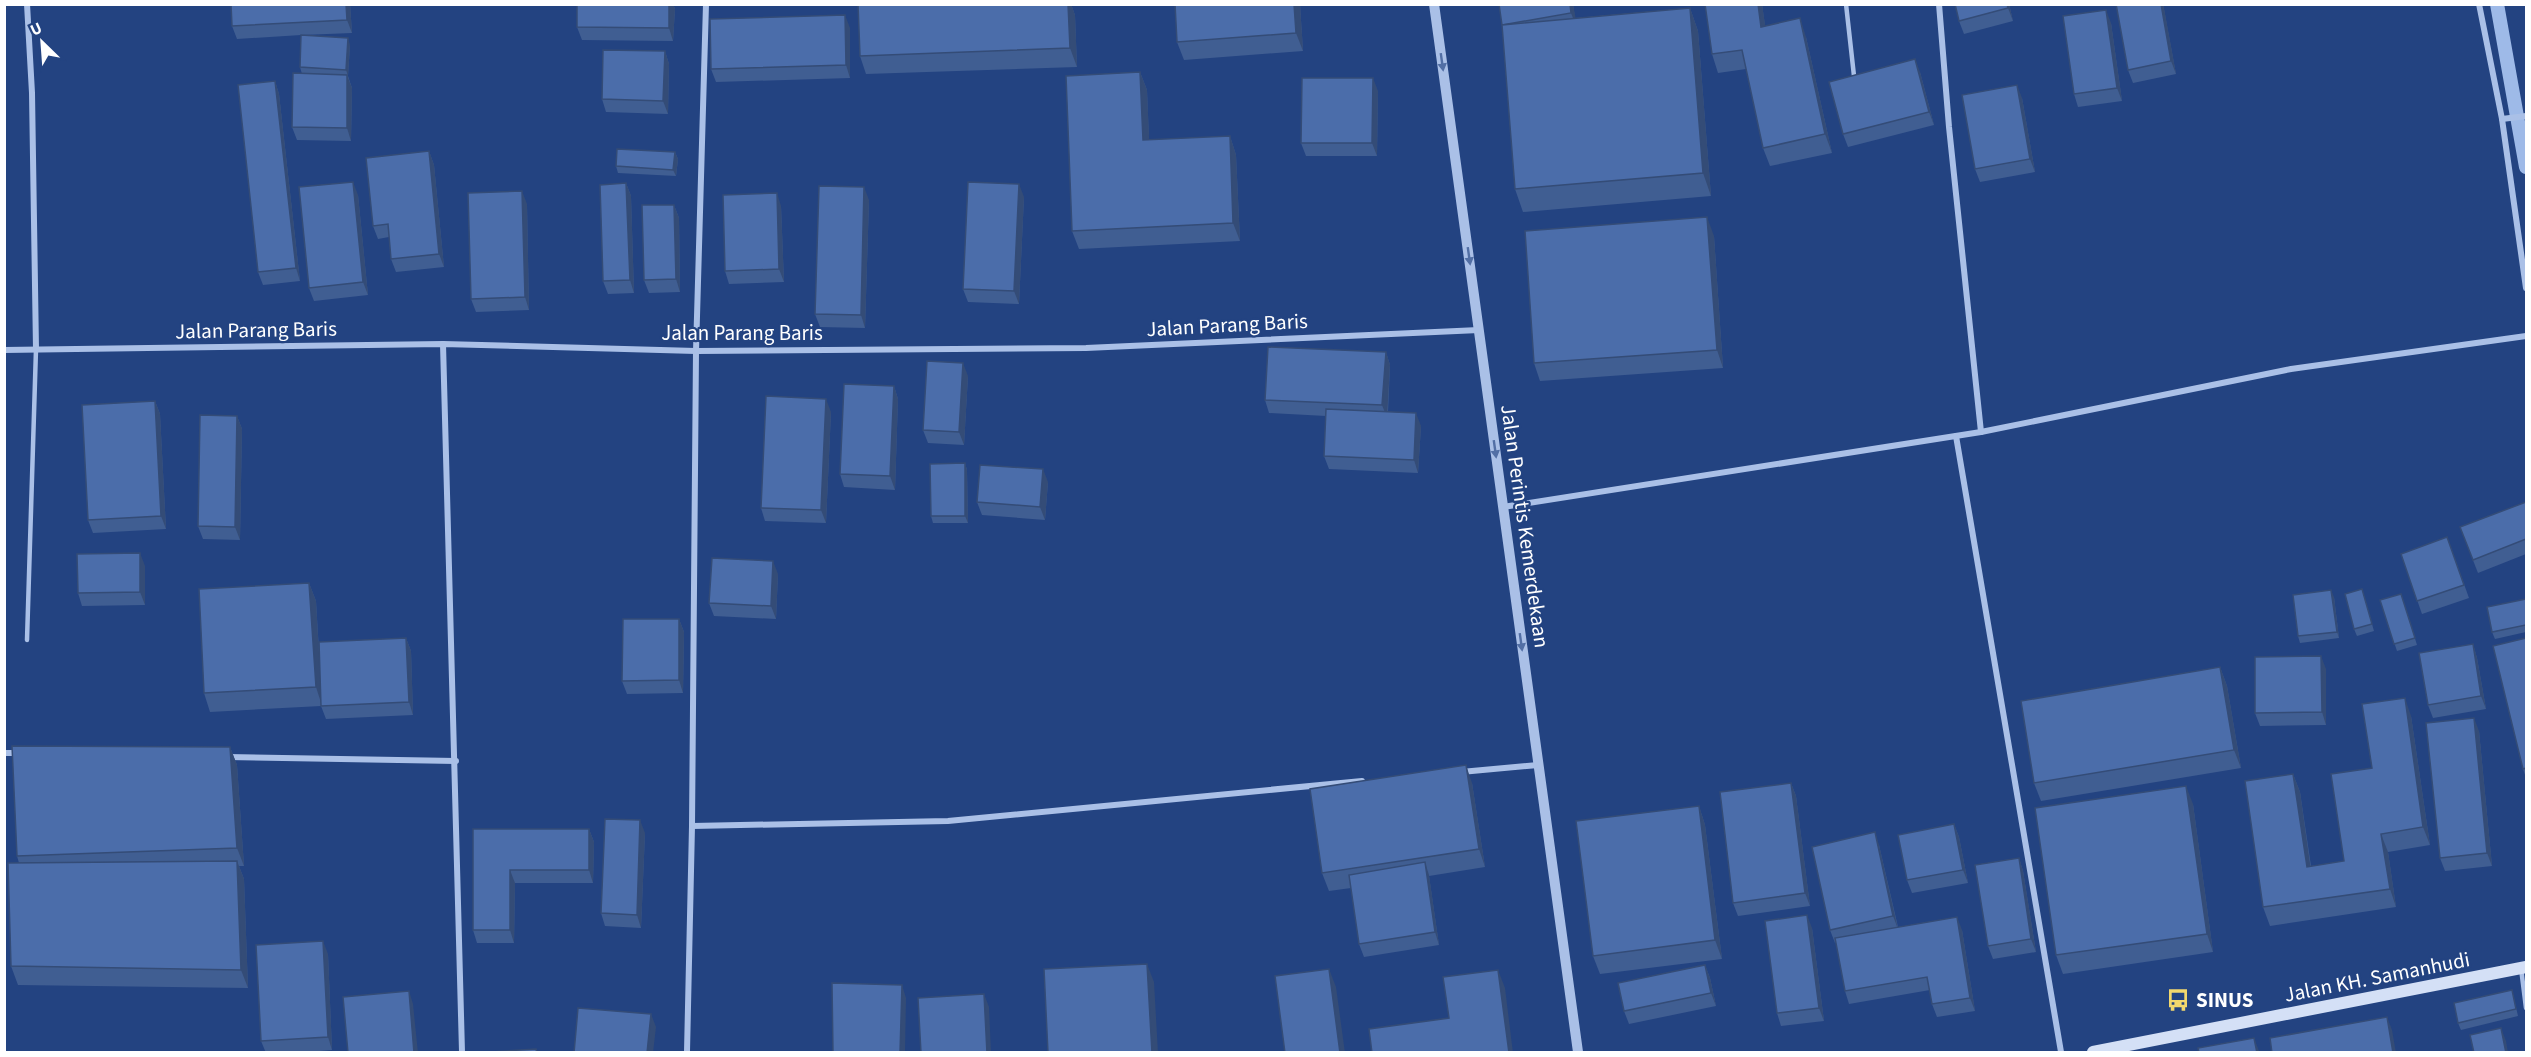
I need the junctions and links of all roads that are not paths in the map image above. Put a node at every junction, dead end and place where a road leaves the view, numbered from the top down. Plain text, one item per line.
1 (27, 4) edge
2 (706, 4) edge
3 (1434, 4) edge
4 (1846, 4) edge
5 (1939, 4) edge
6 (2479, 4) edge
7 (1854, 76) edge
8 (2526, 116) edge
9 (2502, 119) junction
10 (2526, 288) edge
11 (1479, 330) junction
12 (2526, 336) edge
13 (443, 344) junction
14 (36, 349) junction
15 (4, 350) edge
16 (696, 351) junction
17 (1981, 432) junction
18 (1956, 436) junction
19 (1503, 507) junction
20 (27, 640) dead end
21 (4, 753) edge
22 (26, 753) edge
23 (220, 757) edge
24 (456, 761) junction
25 (1538, 765) junction
26 (1455, 773) edge
27 (1372, 780) edge
28 (692, 826) junction
29 (2524, 968) edge
30 (2526, 1008) edge
31 (2106, 1051) edge
32 (462, 1053) edge
33 (687, 1053) edge
34 (1578, 1053) edge
35 (2061, 1053) edge
36 (2093, 1053) edge

1 - 14 street
2 - 16 street
3 -> 11 street, Jalan Perintis Kemerdekaan
4 - 7 lane
5 - 17 street
6 - 9 street
8 - 9 street
9 - 10 street
11 - 16 street, Jalan Parang Baris
11 -> 19 street, Jalan Perintis Kemerdekaan
12 - 17 street
13 - 14 street, Jalan Parang Baris
13 - 16 street, Jalan Parang Baris
13 - 24 street
14 - 15 street, Jalan Parang Baris
14 - 20 lane
16 - 28 street
17 - 18 street
18 - 19 street
18 - 35 street
19 -> 25 street, Jalan Perintis Kemerdekaan
21 - 22 street
23 - 24 street
24 - 32 street
25 - 26 street
25 - 34 street, Jalan Perintis Kemerdekaan
27 - 28 street
28 - 33 street
29 - 30 lane
29 - 31 main road, Jalan KH. Samanhudi
31 - 36 main road, Jalan KH. Samanhudi

